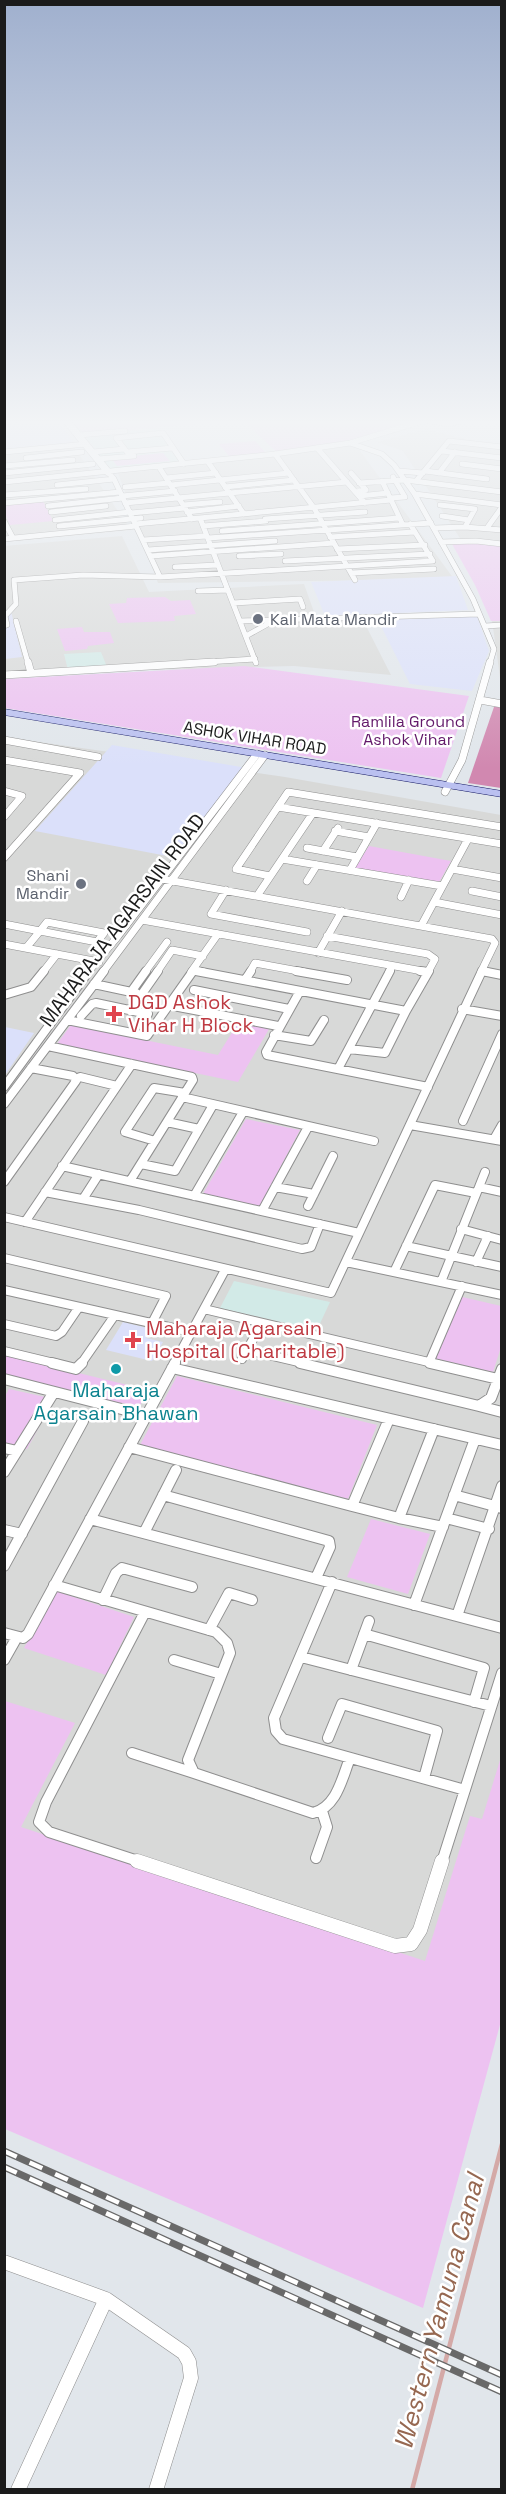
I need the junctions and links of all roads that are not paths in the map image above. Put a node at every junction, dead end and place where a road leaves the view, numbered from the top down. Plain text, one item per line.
1 (10, 535) edge
2 (46, 535) edge
3 (141, 535) edge
4 (227, 535) edge
5 (273, 535) edge
6 (363, 535) edge
7 (371, 535) edge
8 (417, 535) edge
9 (437, 535) edge
10 (207, 536) junction
11 (330, 537) joint
12 (13, 538) junction
13 (4, 539) edge
14 (419, 539) junction
15 (143, 540) junction
16 (275, 541) junction
17 (441, 542) junction
18 (376, 544) junction
19 (501, 544) edge
20 (335, 545) junction
21 (424, 545) junction
22 (279, 547) junction
23 (281, 554) junction
24 (430, 554) junction
25 (214, 555) junction
26 (150, 556) junction
27 (381, 556) junction
28 (342, 557) junction
29 (285, 561) junction
30 (385, 564) junction
31 (218, 565) junction
32 (347, 566) junction
33 (175, 567) dead end
34 (289, 569) junction
35 (434, 569) dead end
36 (222, 573) junction
37 (351, 573) junction
38 (160, 577) junction
39 (355, 580) dead end
40 (228, 590) junction
41 (198, 591) dead end
42 (233, 603) junction
43 (303, 607) dead end
44 (480, 614) junction
45 (275, 620) junction
46 (16, 621) dead end
47 (240, 621) junction
48 (501, 625) edge
49 (4, 626) edge
50 (485, 626) junction
51 (246, 636) junction
52 (496, 655) edge
53 (501, 661) edge
54 (490, 668) junction
55 (501, 670) edge
56 (31, 673) junction
57 (4, 675) edge
58 (480, 700) junction
59 (501, 704) edge
60 (4, 712) edge
61 (4, 720) edge
62 (4, 740) edge
63 (70, 752) junction
64 (98, 757) dead end
65 (259, 758) junction
66 (4, 760) edge
67 (55, 768) junction
68 (447, 789) junction
69 (4, 791) edge
70 (501, 794) edge
71 (501, 801) edge
72 (278, 807) junction
73 (313, 813) junction
74 (4, 817) edge
75 (377, 823) junction
76 (500, 827) edge
77 (369, 837) junction
78 (468, 839) junction
79 (492, 843) junction
80 (501, 844) edge
81 (306, 848) dead end
82 (323, 851) junction
83 (357, 857) junction
84 (4, 858) edge
85 (282, 859) junction
86 (317, 865) junction
87 (452, 869) junction
88 (350, 870) junction
89 (270, 876) junction
90 (501, 878) edge
91 (162, 879) junction
92 (172, 880) junction
93 (410, 880) junction
94 (307, 881) dead end
95 (442, 886) junction
96 (226, 890) junction
97 (472, 891) dead end
98 (491, 895) junction
99 (257, 896) junction
100 (401, 897) dead end
101 (501, 897) edge
102 (434, 902) junction
103 (342, 911) junction
104 (501, 915) edge
105 (236, 918) junction
106 (142, 920) junction
107 (4, 924) edge
108 (421, 926) junction
109 (292, 928) junction
110 (40, 931) junction
111 (308, 932) dead end
112 (221, 935) junction
113 (327, 936) junction
114 (167, 942) dead end
115 (4, 944) edge
116 (280, 946) junction
117 (26, 948) junction
118 (318, 953) junction
119 (57, 954) junction
120 (203, 956) junction
121 (95, 962) junction
122 (109, 964) junction
123 (392, 966) junction
124 (193, 970) junction
125 (482, 971) junction
126 (428, 972) junction
127 (216, 974) junction
128 (501, 975) edge
129 (328, 976) junction
130 (244, 980) junction
131 (347, 980) dead end
132 (94, 984) junction
133 (274, 986) junction
134 (195, 990) dead end
135 (300, 991) junction
136 (131, 992) junction
137 (204, 992) junction
138 (141, 994) junction
139 (318, 994) junction
140 (4, 995) edge
141 (264, 1004) junction
142 (372, 1005) junction
143 (132, 1008) junction
144 (167, 1008) junction
145 (289, 1009) junction
146 (462, 1009) junction
147 (406, 1011) junction
148 (148, 1014) dead end
149 (81, 1016) dead end
150 (501, 1016) edge
151 (67, 1020) junction
152 (324, 1020) dead end
153 (276, 1030) junction
154 (501, 1038) edge
155 (48, 1046) junction
156 (349, 1049) junction
157 (132, 1064) junction
158 (32, 1068) junction
159 (338, 1069) junction
160 (76, 1079) junction
161 (117, 1086) junction
162 (4, 1087) edge
163 (428, 1087) junction
164 (8, 1095) edge
165 (184, 1095) junction
166 (4, 1104) edge
167 (213, 1105) junction
168 (243, 1112) junction
169 (463, 1121) dead end
170 (167, 1122) junction
171 (410, 1125) junction
172 (501, 1125) edge
173 (308, 1126) junction
174 (199, 1129) junction
175 (498, 1140) edge
176 (155, 1141) junction
177 (374, 1141) dead end
178 (333, 1156) dead end
179 (141, 1164) junction
180 (62, 1166) junction
181 (484, 1172) dead end
182 (99, 1174) junction
183 (130, 1181) junction
184 (4, 1182) edge
185 (275, 1187) junction
186 (477, 1190) junction
187 (45, 1192) junction
188 (501, 1192) edge
189 (314, 1194) junction
190 (194, 1196) junction
191 (83, 1199) junction
192 (308, 1206) dead end
193 (262, 1211) junction
194 (4, 1217) edge
195 (25, 1222) junction
196 (320, 1224) junction
197 (461, 1229) junction
198 (360, 1233) junction
199 (488, 1236) junction
200 (501, 1240) edge
201 (406, 1246) junction
202 (451, 1256) junction
203 (4, 1258) edge
204 (346, 1262) junction
205 (476, 1262) junction
206 (501, 1267) edge
207 (225, 1270) junction
208 (394, 1272) junction
209 (441, 1282) junction
210 (462, 1286) junction
211 (4, 1290) edge
212 (501, 1294) edge
213 (79, 1307) junction
214 (204, 1309) junction
215 (115, 1315) junction
216 (152, 1323) junction
217 (262, 1323) junction
218 (4, 1324) edge
219 (191, 1332) junction
220 (4, 1351) edge
221 (429, 1363) junction
222 (172, 1368) junction
223 (4, 1379) edge
224 (499, 1382) edge
225 (54, 1392) junction
226 (479, 1406) junction
227 (501, 1412) edge
228 (145, 1415) junction
229 (389, 1419) junction
230 (83, 1421) dead end
231 (434, 1429) junction
232 (475, 1438) junction
233 (501, 1445) edge
234 (129, 1447) junction
235 (4, 1448) edge
236 (17, 1451) junction
237 (176, 1470) dead end
238 (4, 1472) edge
239 (501, 1486) edge
240 (163, 1495) junction
241 (454, 1496) junction
242 (352, 1506) junction
243 (498, 1507) edge
244 (399, 1518) junction
245 (90, 1519) junction
246 (444, 1522) junction
247 (489, 1529) junction
248 (4, 1530) edge
249 (144, 1533) junction
250 (22, 1534) junction
251 (4, 1566) edge
252 (316, 1578) junction
253 (332, 1582) junction
254 (54, 1585) junction
255 (192, 1587) dead end
256 (104, 1600) junction
257 (252, 1600) dead end
258 (414, 1605) junction
259 (145, 1612) junction
260 (457, 1616) junction
261 (369, 1621) dead end
262 (501, 1628) edge
263 (209, 1630) junction
264 (4, 1633) edge
265 (364, 1634) junction
266 (17, 1637) junction
267 (301, 1657) junction
268 (4, 1660) edge
269 (174, 1660) dead end
270 (351, 1670) junction
271 (501, 1673) edge
272 (221, 1674) junction
273 (474, 1702) junction
274 (491, 1706) junction
275 (328, 1738) dead end
276 (132, 1753) dead end
277 (350, 1758) junction
278 (194, 1773) junction
279 (424, 1778) junction
280 (465, 1790) junction
281 (322, 1811) junction
282 (316, 1858) dead end
283 (4, 2262) edge
284 (106, 2299) junction
285 (18, 2490) edge
286 (156, 2490) edge

1 - 12 street
2 - 12 street
3 - 15 street
4 - 10 street
5 - 16 street
6 - 11 street
7 - 18 street
8 - 14 street
9 - 17 street
10 - 15 street
10 - 16 street
10 - 25 street
10 - 26 street
11 - 20 street
12 - 13 street
14 - 18 street
14 - 21 street
15 - 26 street
16 - 22 street
17 - 19 street
17 - 44 street
18 - 20 street
18 - 21 street
18 - 27 street
20 - 22 street
20 - 28 street
21 - 24 street
22 - 23 street
22 - 25 street
23 - 25 street
23 - 29 street
24 - 27 street
24 - 30 street
25 - 26 street
25 - 31 street
26 - 38 street
27 - 28 street
27 - 30 street
28 - 29 street
28 - 32 street
29 - 34 street
30 - 32 street
31 - 33 street
31 - 36 street
32 - 34 street
32 - 37 street
34 - 36 street
35 - 37 street
36 - 38 street
36 - 40 street
37 - 39 street
38 - 49 street
40 - 41 street
40 - 42 street
42 - 43 street
42 - 47 street
44 - 45 street
44 - 50 street
45 - 47 street
45 - 51 street
46 - 56 street
47 - 51 street
48 - 50 street
50 - 52 street
51 - 56 street
52 - 53 street
52 - 54 street
54 - 55 street
54 - 58 street
56 - 57 street
58 - 59 street
58 - 68 street
60 - 65 main road, ASHOK VIHAR ROAD
61 - 65 main road, ASHOK VIHAR ROAD
62 - 63 street
63 - 64 street
63 - 67 street
65 - 68 main road, ASHOK VIHAR ROAD
65 - 91 street
65 - 92 street, MAHARAJA AGARSAIN ROAD
66 - 67 street
67 - 84 street
68 - 70 main road, ASHOK VIHAR ROAD
68 - 71 main road, ASHOK VIHAR ROAD
69 - 74 street
72 - 73 street
72 - 76 street
72 - 89 street
73 - 75 street
73 - 85 street
75 - 77 street
75 - 78 street
76 - 79 street
77 - 82 street
77 - 83 street
78 - 79 street
78 - 87 street
79 - 80 street
81 - 82 street
82 - 83 street
83 - 88 street
85 - 86 street
85 - 89 street
86 - 88 street
86 - 94 street
87 - 90 street
87 - 95 street
88 - 93 street
89 - 99 street
90 - 98 street
91 - 92 street
91 - 121 street
92 - 96 street
92 - 106 street, MAHARAJA AGARSAIN ROAD
93 - 95 street
93 - 100 street
95 - 102 street
96 - 99 street
96 - 105 street
97 - 98 street
98 - 101 street
99 - 103 street
102 - 104 street
102 - 108 street
103 - 108 street
103 - 113 street
105 - 109 street
105 - 112 street
106 - 112 street
106 - 122 street, MAHARAJA AGARSAIN ROAD
107 - 110 street
108 - 125 street
109 - 111 street
109 - 116 street
110 - 110 street
110 - 117 street
112 - 116 street
112 - 120 street
113 - 118 street
113 - 126 street
114 - 136 street
115 - 117 street
116 - 118 street
117 - 119 street
118 - 123 street
119 - 121 street
119 - 140 street
120 - 124 street
120 - 138 street
121 - 122 street
121 - 162 street
122 - 132 street, MAHARAJA AGARSAIN ROAD
123 - 126 street
123 - 142 street
124 - 127 street
124 - 144 street
125 - 128 street
125 - 146 street
126 - 147 street
127 - 130 street
127 - 137 street
129 - 130 street
129 - 131 street
129 - 139 street
130 - 133 street
132 - 136 street
132 - 151 street, MAHARAJA AGARSAIN ROAD
133 - 135 street
133 - 141 street
134 - 137 street
135 - 139 street
135 - 145 street
136 - 138 street
137 - 141 street
138 - 143 street
139 - 142 street
141 - 145 street
142 - 147 street
142 - 156 street
143 - 144 street
143 - 148 street
143 - 149 street
144 - 151 street
144 - 153 street
145 - 153 street
146 - 150 street
146 - 163 street
147 - 156 street
151 - 155 street, MAHARAJA AGARSAIN ROAD
152 - 153 street
153 - 159 street
154 - 169 street
155 - 157 street
155 - 158 street, MAHARAJA AGARSAIN ROAD
156 - 159 street
157 - 161 street
157 - 165 street
158 - 160 street
158 - 164 street, MAHARAJA AGARSAIN ROAD
159 - 163 street
160 - 161 street
160 - 184 street
161 - 180 street
163 - 171 street
164 - 166 street, MAHARAJA AGARSAIN ROAD
165 - 167 street
165 - 170 street
165 - 176 street
167 - 168 street
167 - 174 street
168 - 173 street
168 - 190 street
170 - 174 street
170 - 176 street
171 - 175 street
171 - 198 street
172 - 175 street
173 - 177 street
173 - 185 street
174 - 179 street
176 - 179 street
178 - 189 street
179 - 183 street
180 - 182 street
180 - 187 street
181 - 186 street
182 - 183 street
182 - 191 street
183 - 190 street
185 - 189 street
185 - 193 street
186 - 188 street
186 - 197 street
186 - 201 street
187 - 191 street
187 - 195 street
189 - 192 street
190 - 193 street
191 - 196 street
193 - 196 street
194 - 195 street
195 - 207 street
196 - 198 street
197 - 199 street
197 - 202 street
198 - 204 street
199 - 200 street
199 - 205 street
201 - 202 street
201 - 208 street
202 - 205 street
202 - 209 street
203 - 216 street
204 - 207 street
204 - 208 street
205 - 206 street
207 - 214 street
208 - 209 street
209 - 210 street
210 - 212 street
210 - 221 street
211 - 213 street
213 - 215 street
213 - 218 street
214 - 217 street
214 - 219 street
215 - 216 street
215 - 220 street
216 - 219 street
217 - 221 street
217 - 226 street
219 - 222 street
221 - 224 street
222 - 228 street
222 - 229 street
223 - 225 street
224 - 226 street
225 - 228 street
225 - 236 street
226 - 227 street
228 - 234 street
229 - 231 street
229 - 242 street
230 - 250 street
231 - 232 street
231 - 244 street
232 - 233 street
232 - 241 street
234 - 242 street
234 - 245 street
235 - 236 street
236 - 238 street
237 - 240 street
239 - 243 street
240 - 249 street
240 - 252 street
241 - 243 street
241 - 246 street
242 - 244 street
243 - 247 street
244 - 246 street
245 - 249 street
245 - 254 street
246 - 247 street
246 - 258 street
247 - 260 street
248 - 250 street
249 - 252 street
250 - 251 street
252 - 253 street
253 - 258 street
253 - 267 street
254 - 256 street
254 - 266 street
255 - 256 street
256 - 259 street
257 - 263 street
258 - 260 street
259 - 263 street
259 - 280 street
260 - 262 street
261 - 265 street
263 - 272 street
264 - 266 street
265 - 270 street
265 - 273 street
266 - 268 street
267 - 270 street
267 - 277 street
269 - 272 street
270 - 273 street
271 - 274 street
272 - 278 street
273 - 274 street
274 - 280 street
275 - 279 street
276 - 278 street
277 - 279 street
277 - 281 street
278 - 281 street
279 - 280 street
281 - 282 street
283 - 284 street
284 - 285 street
284 - 286 street

